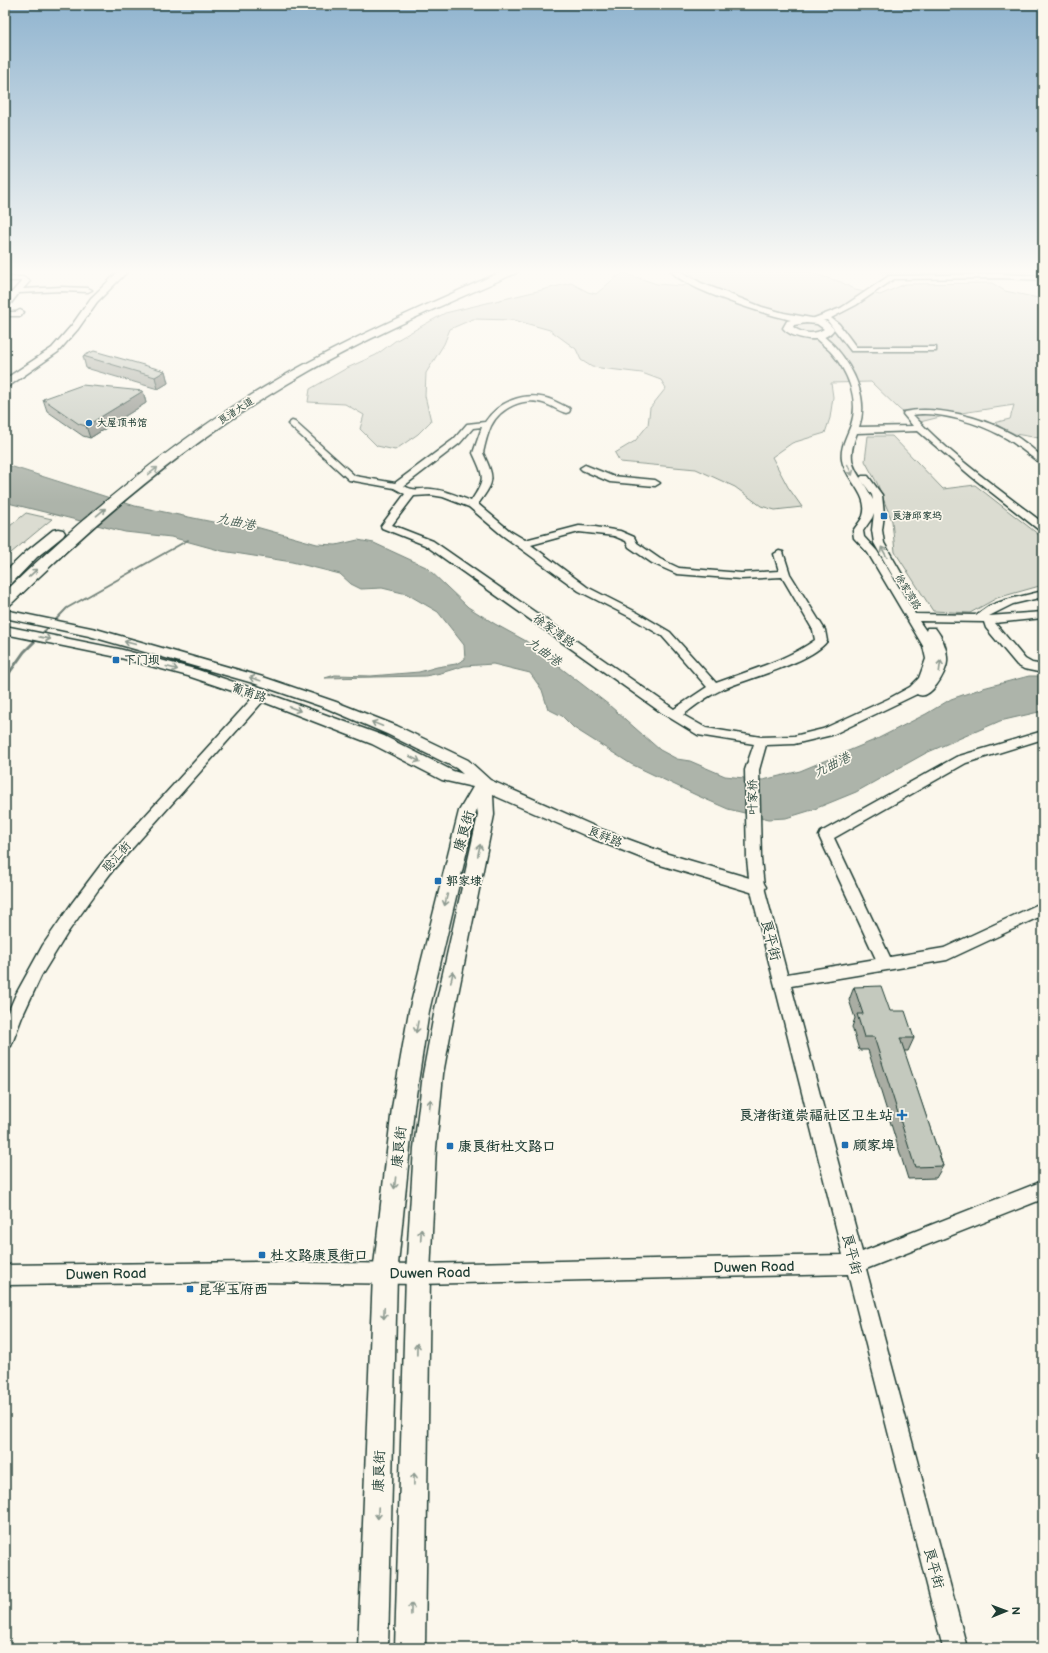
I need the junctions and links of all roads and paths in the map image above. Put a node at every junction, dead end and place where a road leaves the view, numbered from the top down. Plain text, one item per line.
1 (47, 348) edge
2 (57, 348) edge
3 (331, 348) edge
4 (345, 348) edge
5 (831, 348) edge
6 (840, 348) edge
7 (853, 348) edge
8 (933, 349) dead end
9 (5, 378) edge
10 (5, 384) edge
11 (566, 410) dead end
12 (292, 424) dead end
13 (488, 424) junction
14 (920, 428) junction
15 (858, 430) junction
16 (1043, 460) edge
17 (584, 468) dead end
18 (655, 483) dead end
19 (397, 486) junction
20 (115, 493) junction
21 (411, 493) junction
22 (472, 505) junction
23 (1043, 528) edge
24 (523, 544) junction
25 (779, 554) dead end
26 (785, 574) junction
27 (5, 581) edge
28 (1043, 594) edge
29 (5, 601) edge
30 (5, 614) edge
31 (1043, 615) edge
32 (918, 618) junction
33 (984, 619) junction
34 (8, 631) edge
35 (1043, 669) edge
36 (714, 688) junction
37 (261, 696) junction
38 (674, 715) junction
39 (1043, 735) edge
40 (761, 741) junction
41 (462, 764) joint
42 (484, 784) junction
43 (754, 859) joint
44 (758, 887) junction
45 (1043, 908) edge
46 (886, 964) junction
47 (782, 981) junction
48 (5, 1041) edge
49 (1043, 1190) edge
50 (855, 1264) junction
51 (386, 1274) junction
52 (418, 1274) junction
53 (5, 1275) edge
54 (952, 1638) edge
55 (373, 1648) edge
56 (410, 1648) edge

1 - 9 main road
2 - 10 main road
3 - 20 highway, 良渚大道
20 -> 4 highway, 良渚大道
5 - 15 street, 徐家湾路
6 - 15 street, 徐家湾路
7 - 8 street
11 - 13 street
12 - 19 street
13 - 19 street
13 - 22 street
14 - 15 street
14 - 16 street
14 - 23 street
32 -> 15 street, 徐家湾路
15 -> 32 street, 徐家湾路
17 - 18 street
19 - 21 street
20 - 27 highway
29 -> 20 highway
21 - 22 street
21 - 38 street, 徐家湾路
22 - 24 street
24 - 26 street
24 - 36 street
25 - 26 street
26 - 36 street
28 - 33 street
41 -> 30 main road, 葡甫路
31 - 33 street
32 - 33 street
32 - 40 street, 徐家湾路
33 - 35 street
34 -> 37 main road, 葡甫路
36 - 38 street
37 -> 42 main road, 葡甫路
37 - 48 street, 聪汇街
38 - 40 street, 徐家湾路
39 - 46 street
40 - 43 street, 叶家桥
41 - 42 main road, 良祥路
42 - 44 main road, 良祥路
42 -> 51 main road, 康良街
52 -> 42 main road, 康良街
43 - 44 street, 良平街
44 - 47 street, 良平街
45 - 46 street
46 - 47 street
47 - 50 street, 良平街
49 - 50 street
50 - 52 street, Duwen Road
50 - 54 street, 良平街
51 - 52 street, Duwen Road
51 - 53 street, Duwen Road
51 -> 55 main road, 康良街
56 -> 52 main road, 康良街

